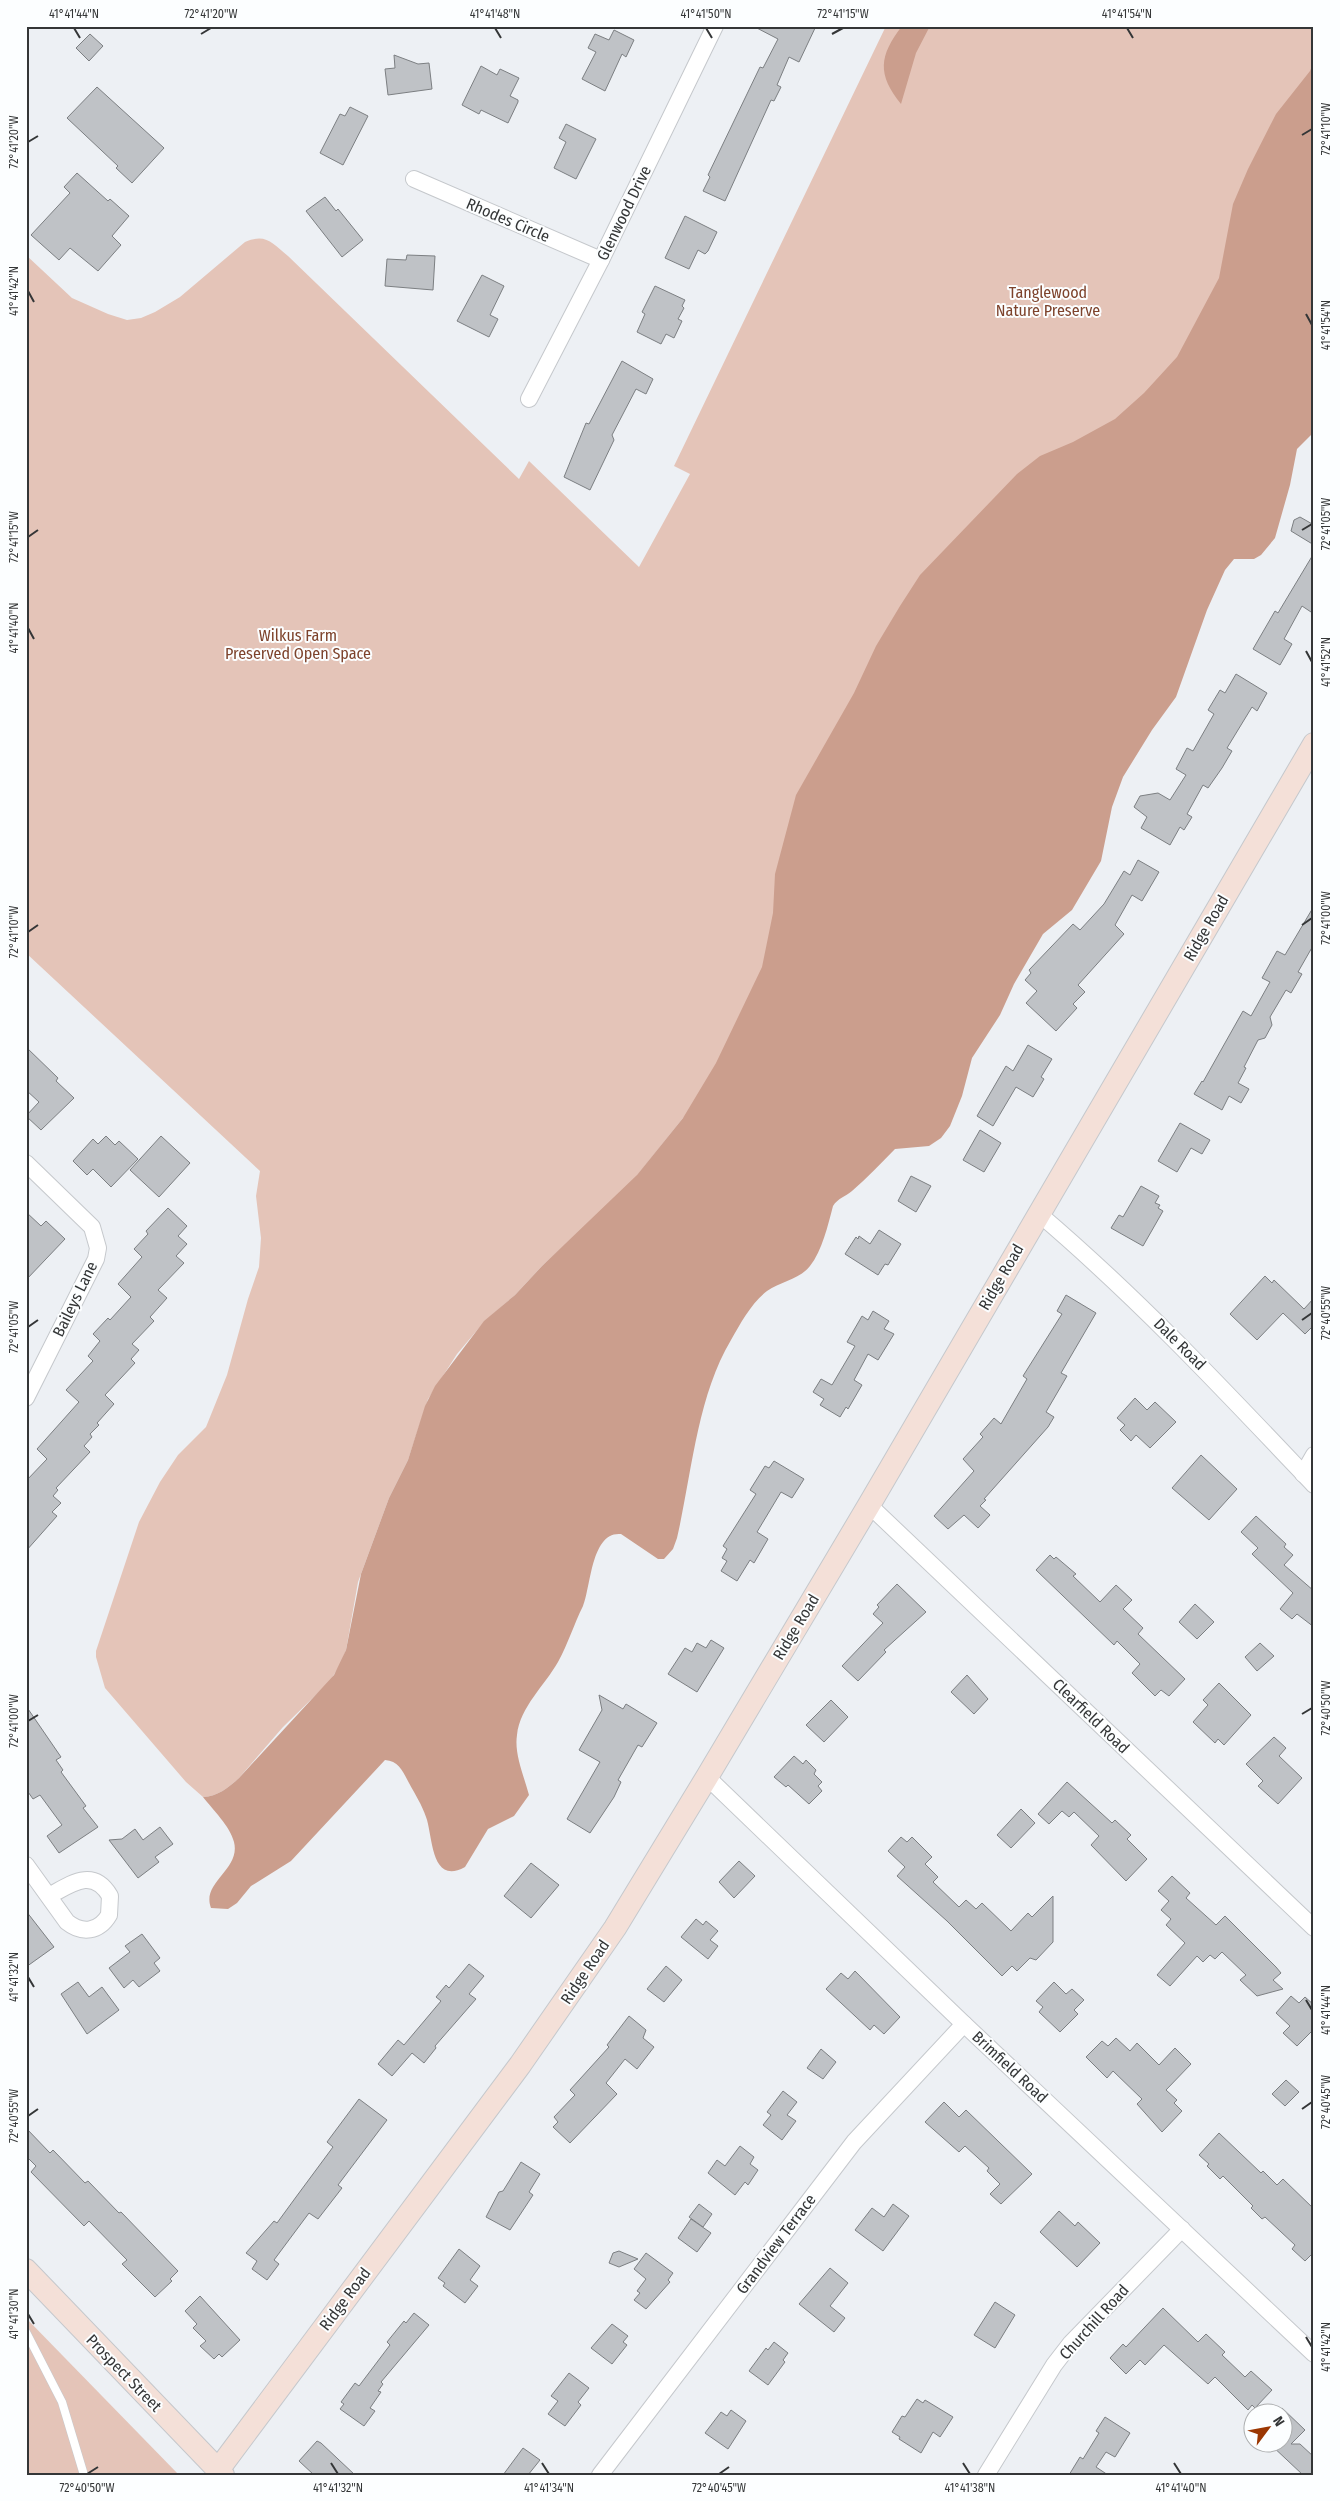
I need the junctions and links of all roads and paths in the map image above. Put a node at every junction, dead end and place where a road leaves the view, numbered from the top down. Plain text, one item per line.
1 (715, 26) edge
2 (414, 179) dead end
3 (601, 260) junction
4 (528, 398) dead end
5 (1314, 744) edge
6 (26, 1163) edge
7 (1038, 1213) junction
8 (26, 1398) edge
9 (1314, 1455) edge
10 (1308, 1480) edge
11 (869, 1504) junction
12 (707, 1777) junction
13 (26, 1865) edge
14 (49, 1896) dead end
15 (1314, 1928) edge
16 (964, 2024) junction
17 (1182, 2230) junction
18 (26, 2270) edge
19 (26, 2332) edge
20 (1314, 2354) edge
21 (220, 2472) edge
22 (84, 2475) edge
23 (600, 2475) edge
24 (986, 2475) edge

1 - 3 street, Glenwood Drive
2 - 3 street, Rhodes Circle
3 - 4 street, Glenwood Drive
5 - 7 street, Ridge Road
6 - 8 street, Baileys Lane
7 - 10 street, Dale Road
7 - 11 street, Ridge Road
9 - 10 street
11 - 12 street, Ridge Road
11 - 15 street, Clearfield Road
12 - 16 street, Brimfield Road
12 - 21 street, Ridge Road
13 - 14 street
16 - 17 street, Brimfield Road
16 - 23 street, Grandview Terrace
17 - 20 street, Brimfield Road
17 - 24 street, Churchill Road
18 - 21 street, Prospect Street
19 - 22 lane

